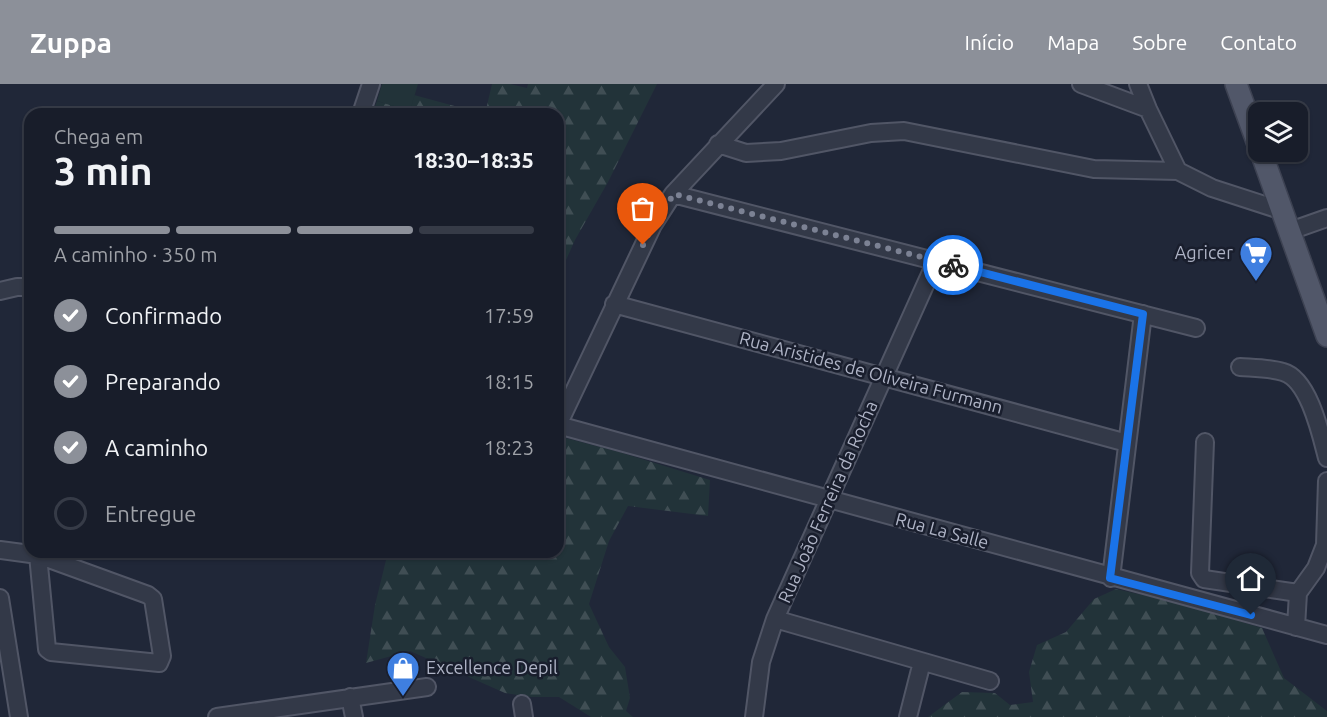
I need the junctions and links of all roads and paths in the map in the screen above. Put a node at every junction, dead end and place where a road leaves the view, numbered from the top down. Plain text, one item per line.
1 (371, 84) edge
2 (776, 84) edge
3 (1081, 84) edge
4 (1138, 84) edge
5 (1236, 84) edge
6 (363, 108) edge
7 (1148, 109) junction
8 (1248, 117) edge
9 (718, 144) junction
10 (1265, 162) edge
11 (1178, 171) junction
12 (674, 194) junction
13 (1327, 218) edge
14 (1286, 221) junction
15 (936, 261) junction
16 (24, 286) edge
17 (0, 291) edge
18 (1321, 302) edge
19 (614, 304) junction
20 (1143, 314) junction
21 (1196, 328) dead end
22 (1327, 336) edge
23 (1240, 367) dead end
24 (884, 376) junction
25 (564, 412) edge
26 (564, 427) edge
27 (1127, 442) junction
28 (1204, 442) dead end
29 (1327, 458) edge
30 (1327, 481) edge
31 (828, 500) junction
32 (0, 550) edge
33 (24, 553) edge
34 (38, 558) edge
35 (46, 558) edge
36 (1110, 578) junction
37 (1298, 593) junction
38 (0, 598) edge
39 (775, 619) junction
40 (1296, 627) junction
41 (1327, 636) edge
42 (3, 640) edge
43 (922, 662) junction
44 (990, 681) dead end
45 (427, 687) dead end
46 (350, 698) junction
47 (19, 717) edge
48 (217, 717) edge
49 (354, 717) edge
50 (754, 717) edge
51 (908, 717) edge

1 - 6 street
2 - 9 street
3 - 7 street
4 - 7 street
5 - 8 main road
7 - 11 street
9 - 11 street
9 - 12 street
10 - 14 main road
11 - 14 street
12 - 15 street
12 - 19 street
13 - 14 street
14 - 18 main road
15 - 20 street
15 - 24 street, Rua João Ferreira da Rocha
16 - 17 street
18 - 22 main road
19 - 24 street, Rua Aristides de Oliveira Furmann
19 - 25 street
20 - 21 street
20 - 27 street
23 - 29 street
24 - 27 street, Rua Aristides de Oliveira Furmann
24 - 31 street, Rua João Ferreira da Rocha
26 - 31 street, Rua La Salle
27 - 36 street
28 - 37 street
30 - 37 street
31 - 36 street, Rua La Salle
31 - 39 street, Rua João Ferreira da Rocha
32 - 33 street
34 - 35 street
36 - 40 street, Rua La Salle
37 - 40 street
38 - 42 street
39 - 43 street
39 - 50 street, Rua João Ferreira da Rocha
40 - 41 street, Rua La Salle
42 - 47 street
43 - 44 street
43 - 51 street
45 - 46 street
46 - 48 street
46 - 49 street

